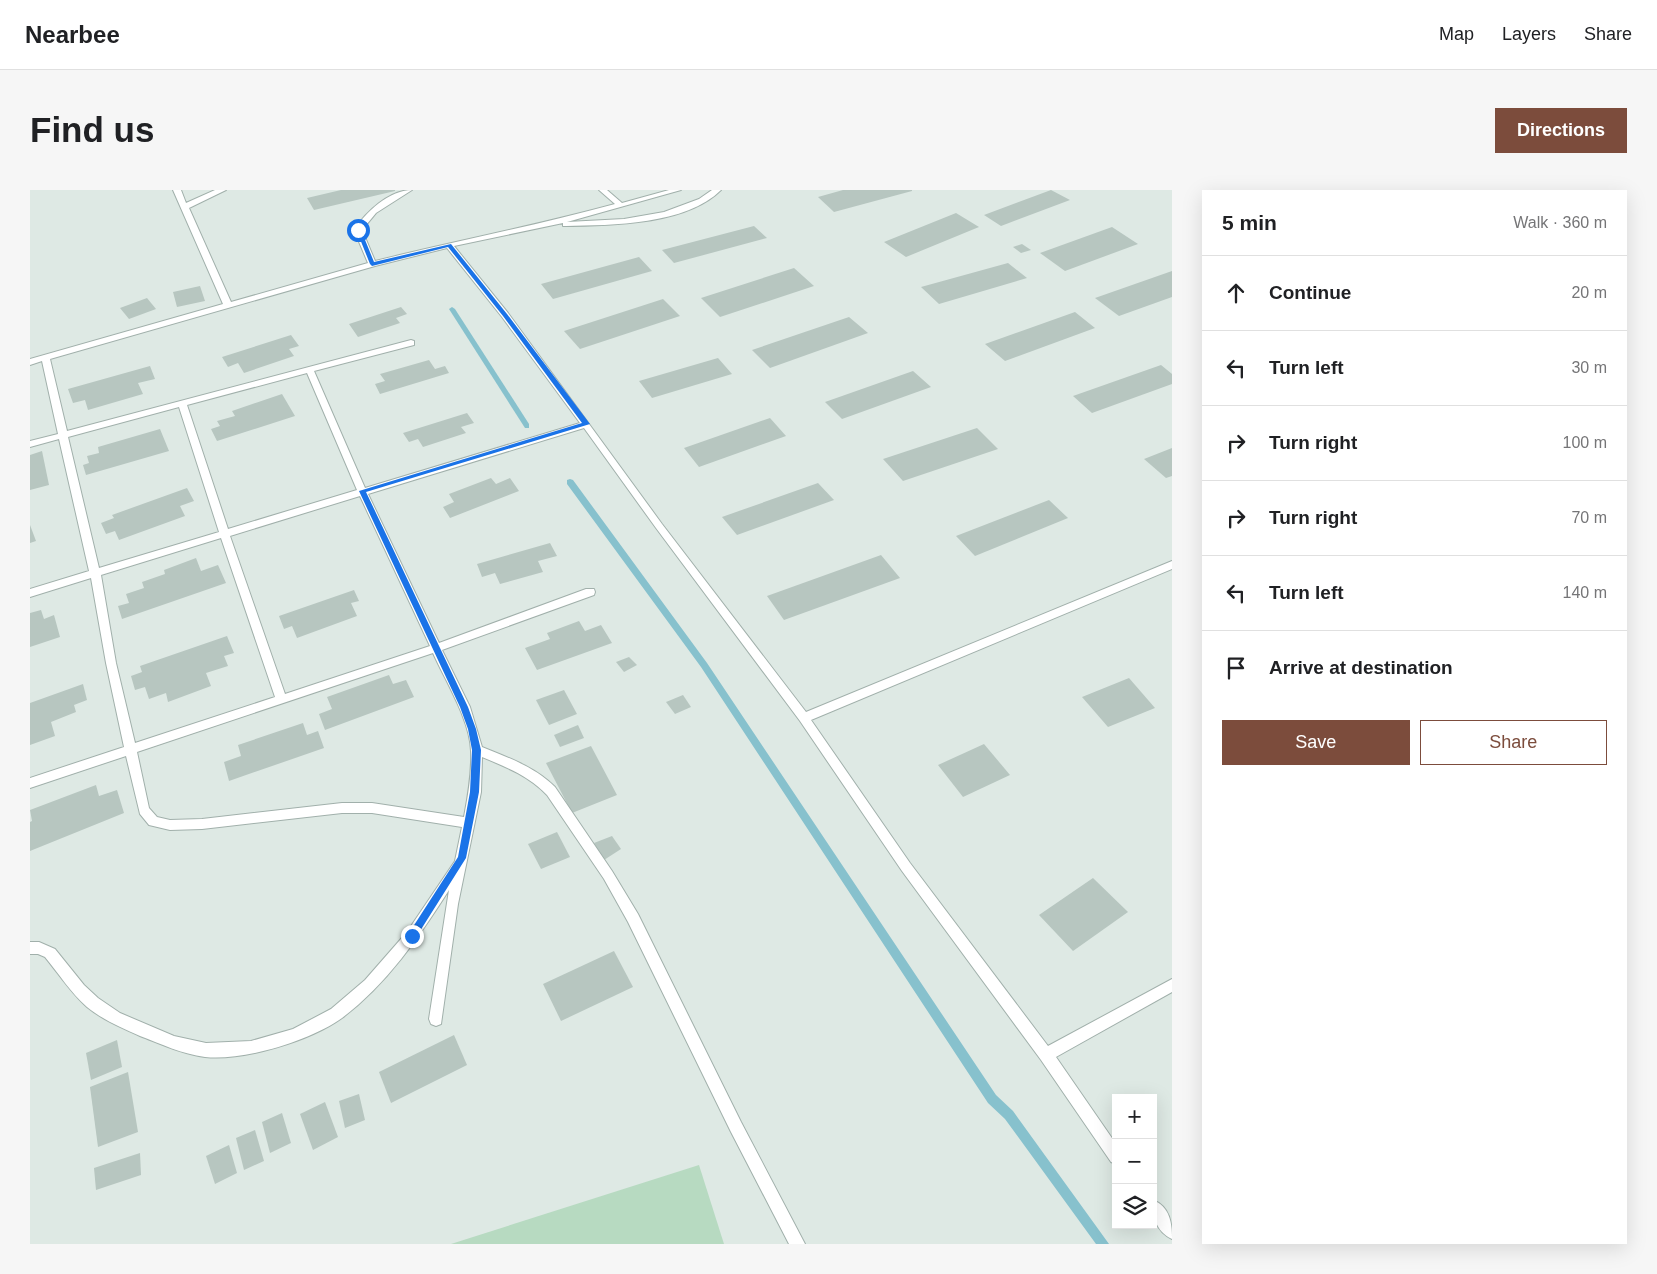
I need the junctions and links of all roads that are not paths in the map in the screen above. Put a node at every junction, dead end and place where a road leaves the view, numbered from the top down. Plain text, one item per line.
1 (177, 190) edge
2 (222, 190) edge
3 (408, 190) edge
4 (603, 190) edge
5 (677, 190) edge
6 (717, 190) edge
7 (620, 205) junction
8 (184, 207) junction
9 (546, 225) junction
10 (449, 245) junction
11 (372, 264) junction
12 (228, 305) junction
13 (410, 343) dead end
14 (45, 358) junction
15 (30, 362) edge
16 (310, 371) junction
17 (182, 405) junction
18 (586, 424) junction
19 (64, 435) junction
20 (30, 444) edge
21 (362, 491) junction
22 (224, 533) junction
23 (1172, 565) edge
24 (95, 573) junction
25 (30, 592) edge
26 (590, 592) dead end
27 (436, 648) junction
28 (281, 699) junction
29 (804, 718) junction
30 (130, 749) junction
31 (476, 750) junction
32 (30, 783) edge
33 (468, 823) junction
34 (462, 858) junction
35 (30, 948) edge
36 (1172, 985) edge
37 (436, 1019) dead end
38 (1046, 1055) junction
39 (1112, 1151) edge
40 (1157, 1212) edge
41 (1172, 1231) edge
42 (797, 1244) edge

1 - 8 lane
2 - 8 lane
3 - 11 lane
4 - 7 lane
5 - 7 lane
6 - 9 lane
7 - 9 lane
8 - 12 lane
9 - 10 lane
10 - 11 lane
10 - 18 lane
11 - 12 lane
12 - 14 lane
13 - 16 lane
14 - 15 lane
14 - 19 lane
16 - 17 lane
16 - 21 lane
17 - 19 lane
17 - 22 lane
18 - 21 lane
18 - 29 lane
19 - 20 lane
19 - 24 lane
21 - 22 lane
21 - 27 lane
22 - 24 lane
22 - 28 lane
23 - 29 lane
24 - 25 lane
24 - 30 lane
26 - 27 lane
27 - 28 lane
27 - 31 lane
28 - 30 lane
29 - 38 lane
30 - 32 lane
30 - 33 lane
31 - 33 lane
31 - 42 lane
33 - 34 lane
34 - 35 lane
34 - 37 lane
36 - 38 lane
38 - 39 lane
40 - 41 lane

